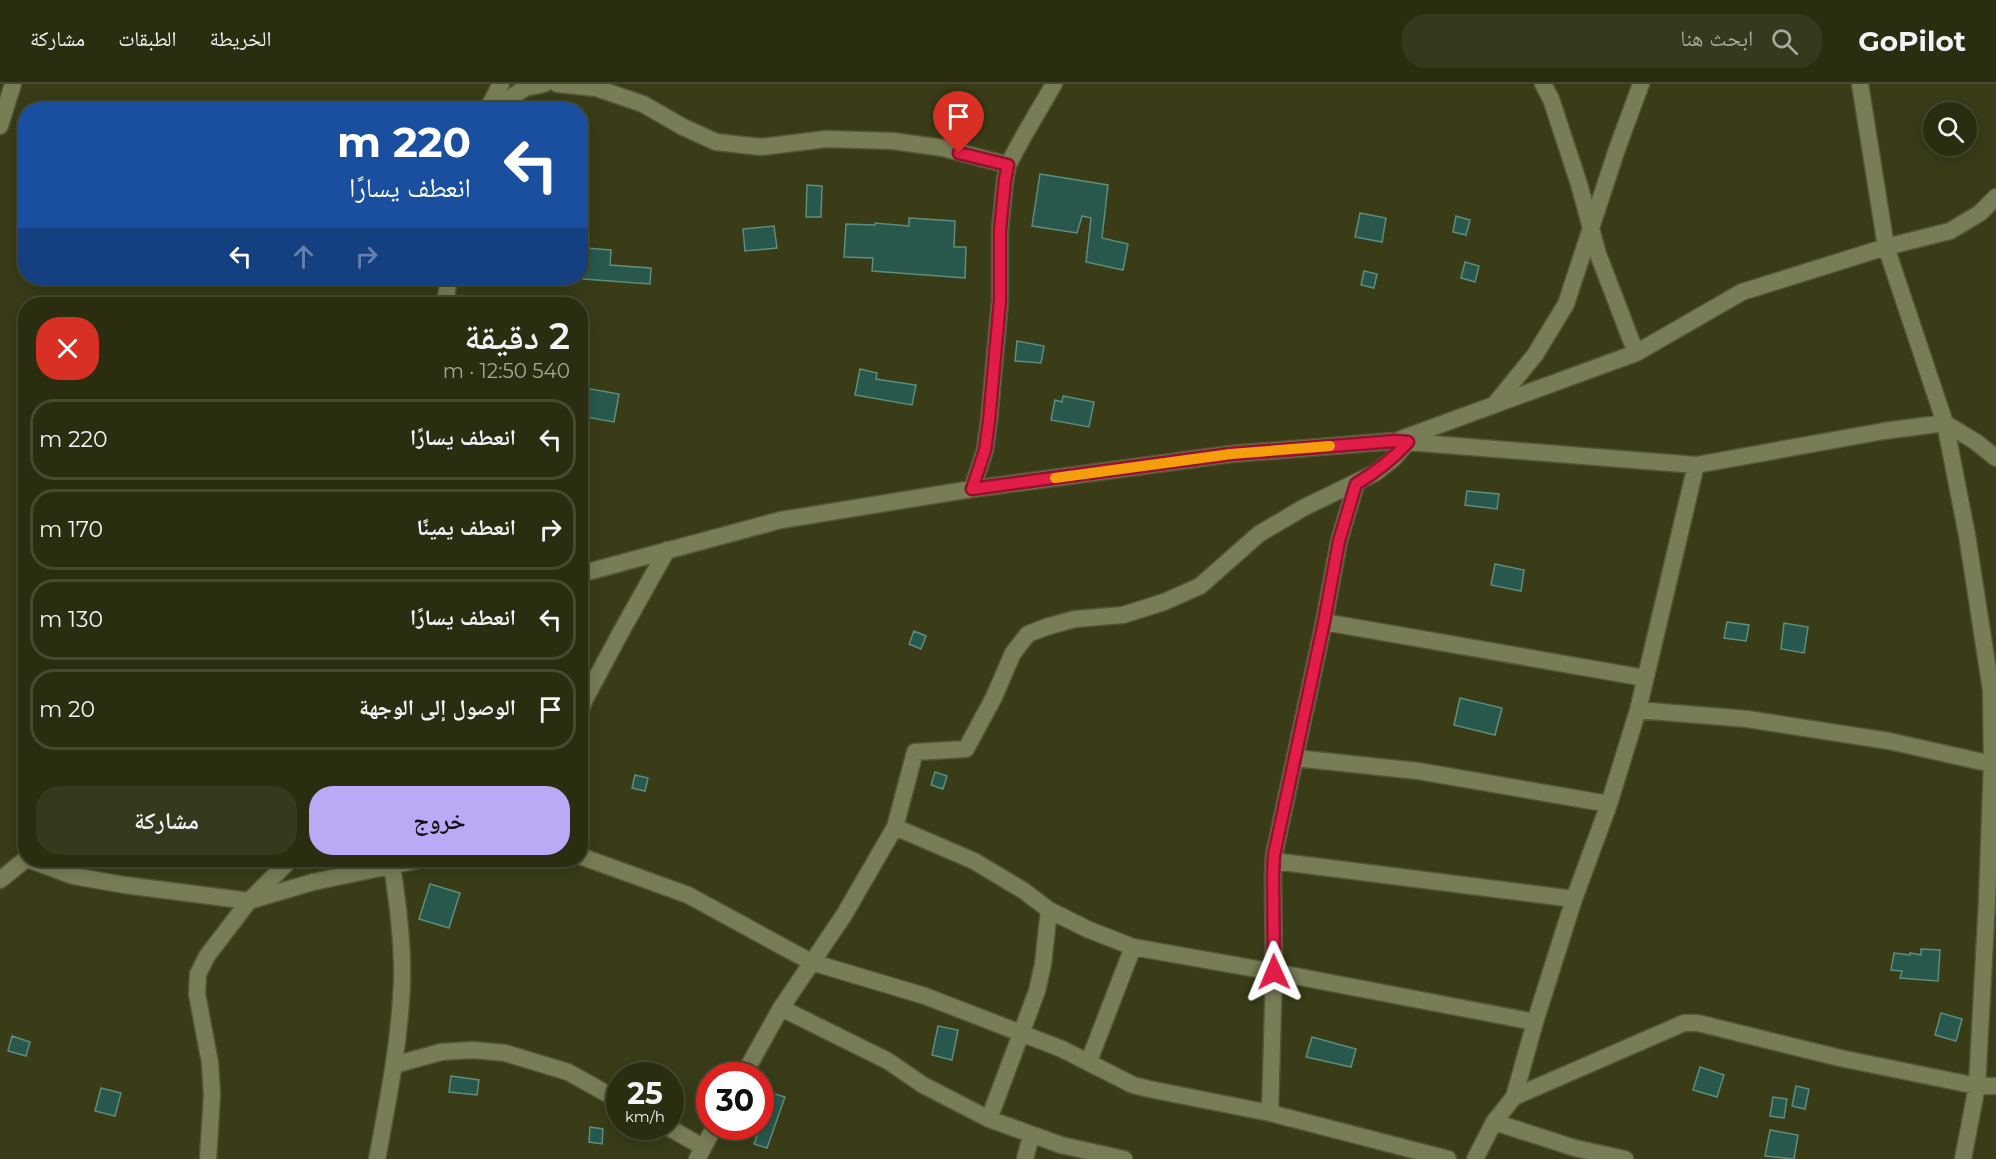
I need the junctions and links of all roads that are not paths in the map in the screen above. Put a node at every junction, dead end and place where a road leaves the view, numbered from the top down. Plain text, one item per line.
1 (13, 84) edge
2 (485, 84) edge
3 (501, 84) edge
4 (544, 84) edge
5 (557, 84) edge
6 (1054, 84) edge
7 (1543, 84) edge
8 (1641, 84) edge
9 (1860, 84) edge
10 (486, 102) edge
11 (491, 102) edge
12 (504, 102) edge
13 (0, 126) edge
14 (1008, 165) junction
15 (1996, 197) edge
16 (1590, 226) junction
17 (1886, 247) junction
18 (1636, 353) junction
19 (1493, 405) junction
20 (1945, 423) junction
21 (1402, 442) junction
22 (1996, 458) edge
23 (1696, 465) junction
24 (1356, 484) junction
25 (972, 489) junction
26 (667, 550) junction
27 (588, 572) edge
28 (1324, 622) junction
29 (1645, 678) junction
30 (588, 693) edge
31 (1638, 710) junction
32 (1295, 758) junction
33 (1994, 765) edge
34 (1609, 804) junction
35 (895, 827) junction
36 (588, 859) edge
37 (1274, 861) junction
38 (18, 866) edge
39 (49, 867) edge
40 (283, 867) edge
41 (387, 867) edge
42 (392, 867) edge
43 (0, 880) edge
44 (1574, 899) junction
45 (249, 901) junction
46 (1049, 910) junction
47 (1132, 947) junction
48 (811, 962) junction
49 (1274, 972) junction
50 (781, 1008) junction
51 (1534, 1022) junction
52 (1020, 1033) junction
53 (1089, 1061) junction
54 (751, 1062) edge
55 (394, 1065) junction
56 (1977, 1086) junction
57 (1996, 1086) edge
58 (606, 1093) edge
59 (1514, 1097) junction
60 (1270, 1113) junction
61 (988, 1119) junction
62 (1494, 1122) junction
63 (1031, 1136) junction
64 (684, 1140) edge
65 (700, 1153) edge
66 (208, 1159) edge
67 (377, 1159) edge
68 (1025, 1159) edge
69 (1124, 1159) edge
70 (1448, 1159) edge
71 (1475, 1159) edge
72 (1625, 1159) edge
73 (1963, 1159) edge

1 - 13 street
2 - 10 street
3 - 11 street
4 - 12 street
5 - 14 street
6 - 14 street
7 - 16 street
8 - 16 street
9 - 17 street
14 - 25 street
15 - 17 street
16 - 18 street
16 - 19 street
17 - 18 street
17 - 20 street
18 - 19 street
19 - 21 street
20 - 22 street
20 - 23 street
20 - 33 street
21 - 23 street
21 - 24 street
21 - 25 street
23 - 29 street
24 - 28 street
24 - 35 street
25 - 26 street
26 - 27 street
26 - 30 street
28 - 29 street
28 - 32 street
29 - 31 street
31 - 33 street
31 - 34 street
32 - 34 street
32 - 37 street
33 - 56 street
34 - 44 street
35 - 46 street
35 - 48 street
36 - 48 street
37 - 44 street
37 - 49 street
38 - 43 street
39 - 45 street
40 - 45 street
41 - 45 street
42 - 55 street
44 - 51 street
45 - 66 street
46 - 47 street
46 - 52 street
47 - 49 street
47 - 53 street
48 - 50 street
48 - 52 street
49 - 51 street
49 - 60 street
50 - 54 street
50 - 61 street
51 - 59 street
52 - 53 street
52 - 61 street
53 - 60 street
55 - 58 street
55 - 67 street
56 - 57 street
56 - 59 street
56 - 73 street
59 - 62 street
60 - 70 street
61 - 63 street
62 - 71 street
62 - 72 street
63 - 68 street
63 - 69 street
64 - 65 street

